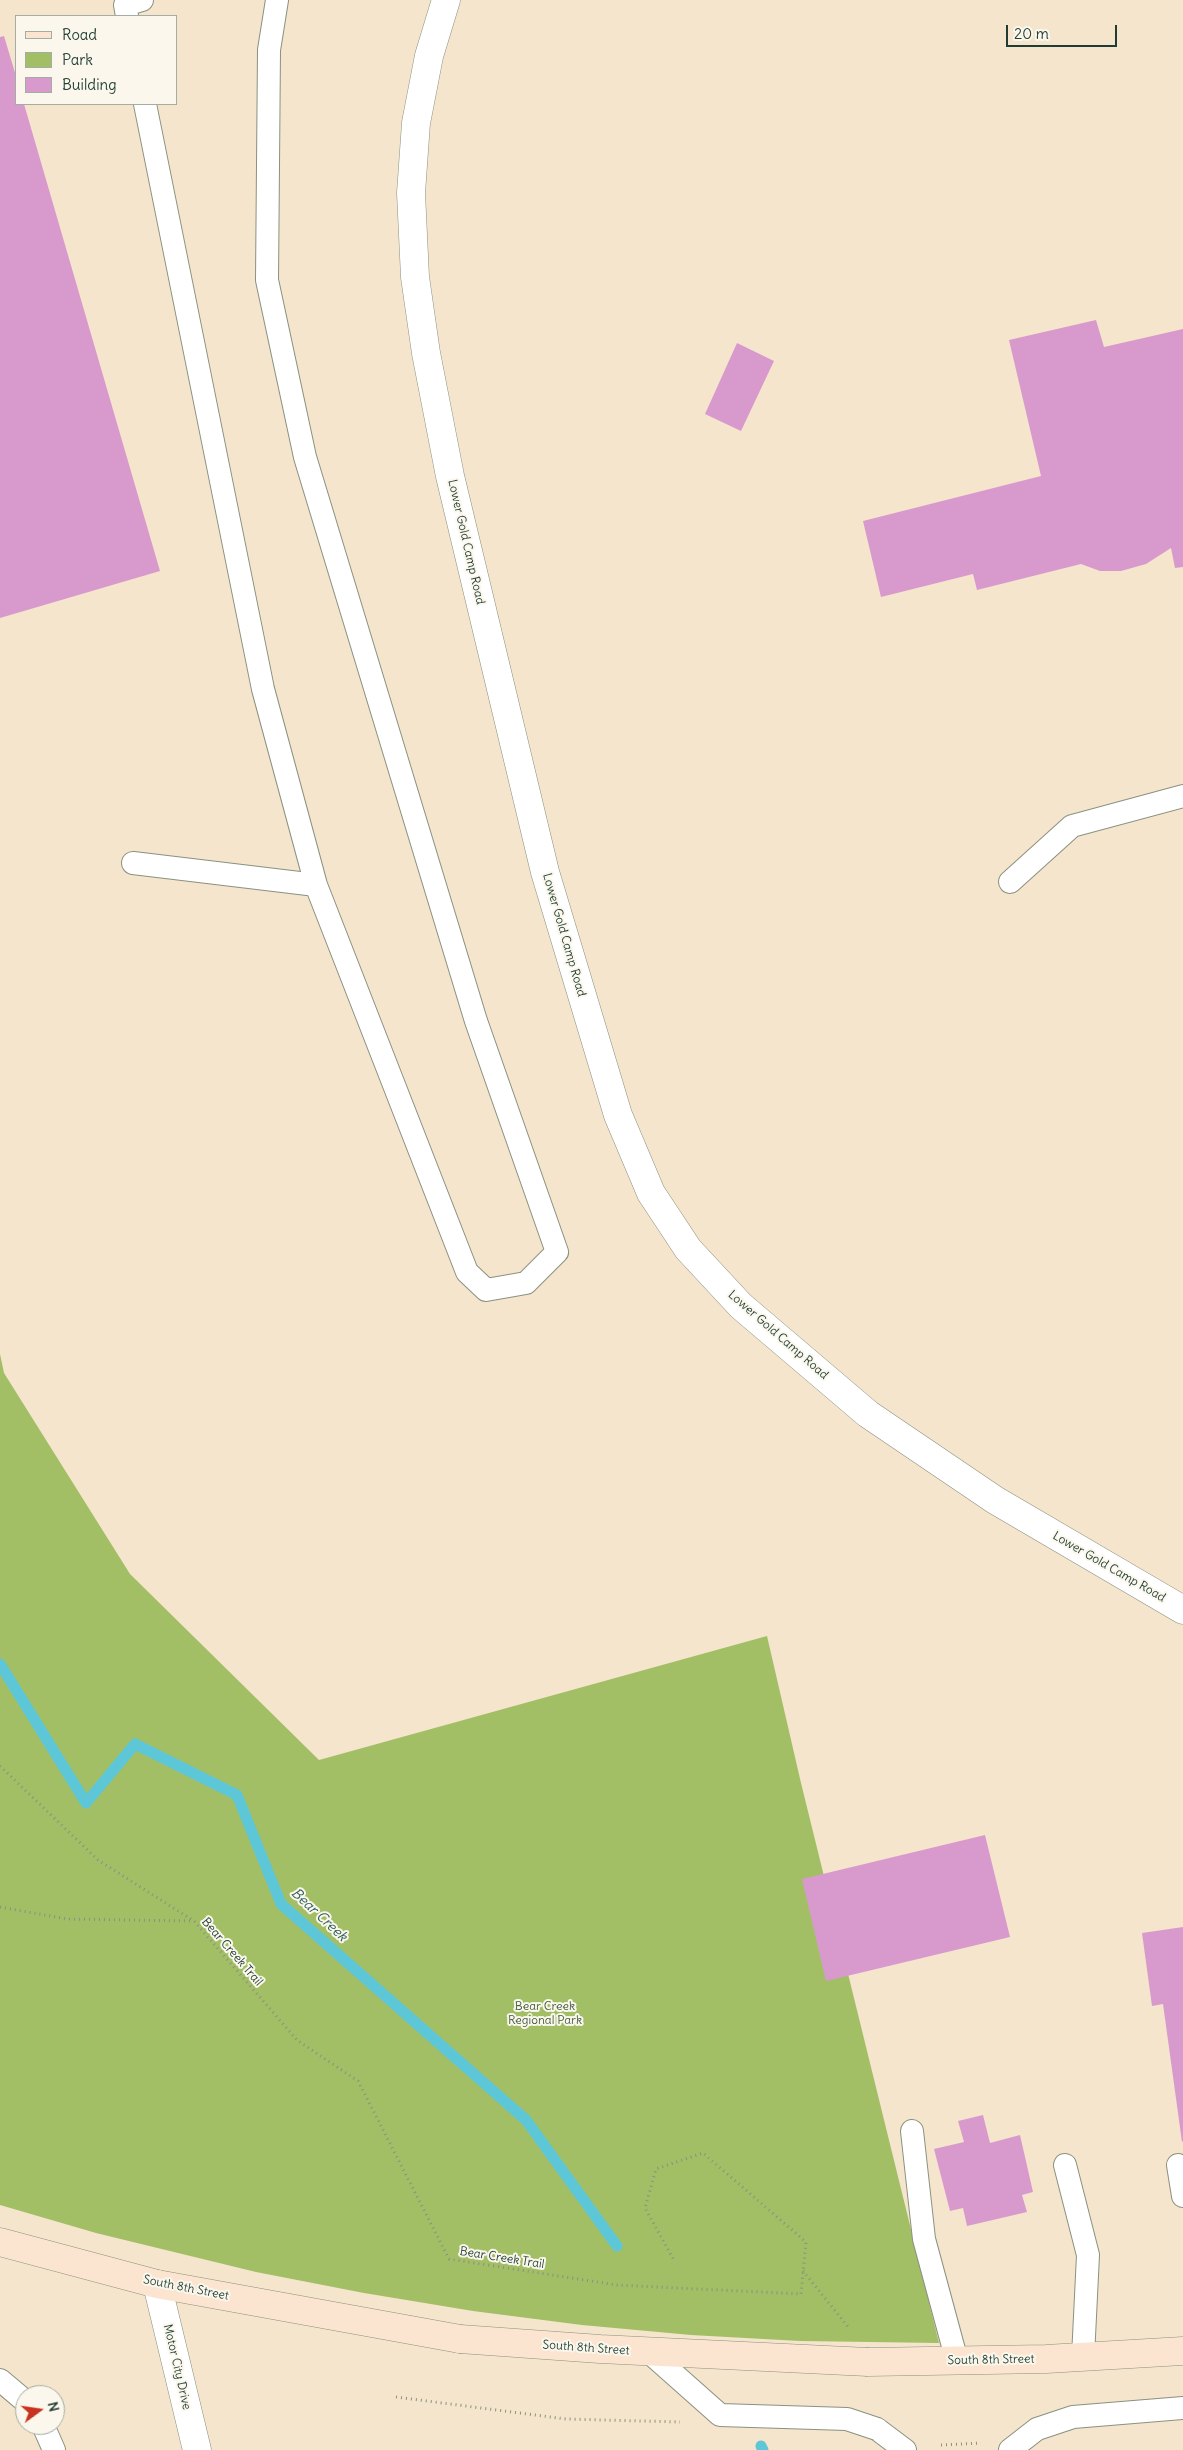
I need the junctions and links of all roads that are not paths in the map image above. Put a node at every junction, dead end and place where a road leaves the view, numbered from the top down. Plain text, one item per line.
1 (142, 0) edge
2 (277, 0) edge
3 (446, 0) edge
4 (128, 15) edge
5 (145, 105) edge
6 (1183, 796) edge
7 (133, 863) dead end
8 (1010, 882) dead end
9 (316, 885) junction
10 (1183, 1610) edge
11 (912, 2130) dead end
12 (1065, 2165) dead end
13 (1178, 2165) dead end
14 (1183, 2196) edge
15 (0, 2242) edge
16 (157, 2284) junction
17 (1183, 2351) edge
18 (649, 2352) junction
19 (1083, 2357) junction
20 (957, 2361) junction
21 (0, 2380) edge
22 (15, 2393) edge
23 (1183, 2408) edge
24 (47, 2435) edge
25 (1000, 2446) edge
26 (54, 2450) edge
27 (197, 2450) edge
28 (905, 2450) edge

1 - 4 lane
2 - 9 lane
3 - 10 street, Lower Gold Camp Road
5 - 9 lane
6 - 8 lane
7 - 9 lane
11 - 20 lane
12 - 19 lane
13 - 14 lane
15 - 16 main road, South 8th Street
16 - 18 main road, South 8th Street, bridge
16 - 27 street, Motor City Drive
17 - 19 main road, South 8th Street
18 - 20 main road, South 8th Street, bridge
18 - 28 lane, bridge
19 - 20 main road, South 8th Street
21 - 22 lane
23 - 25 lane
24 - 26 lane

